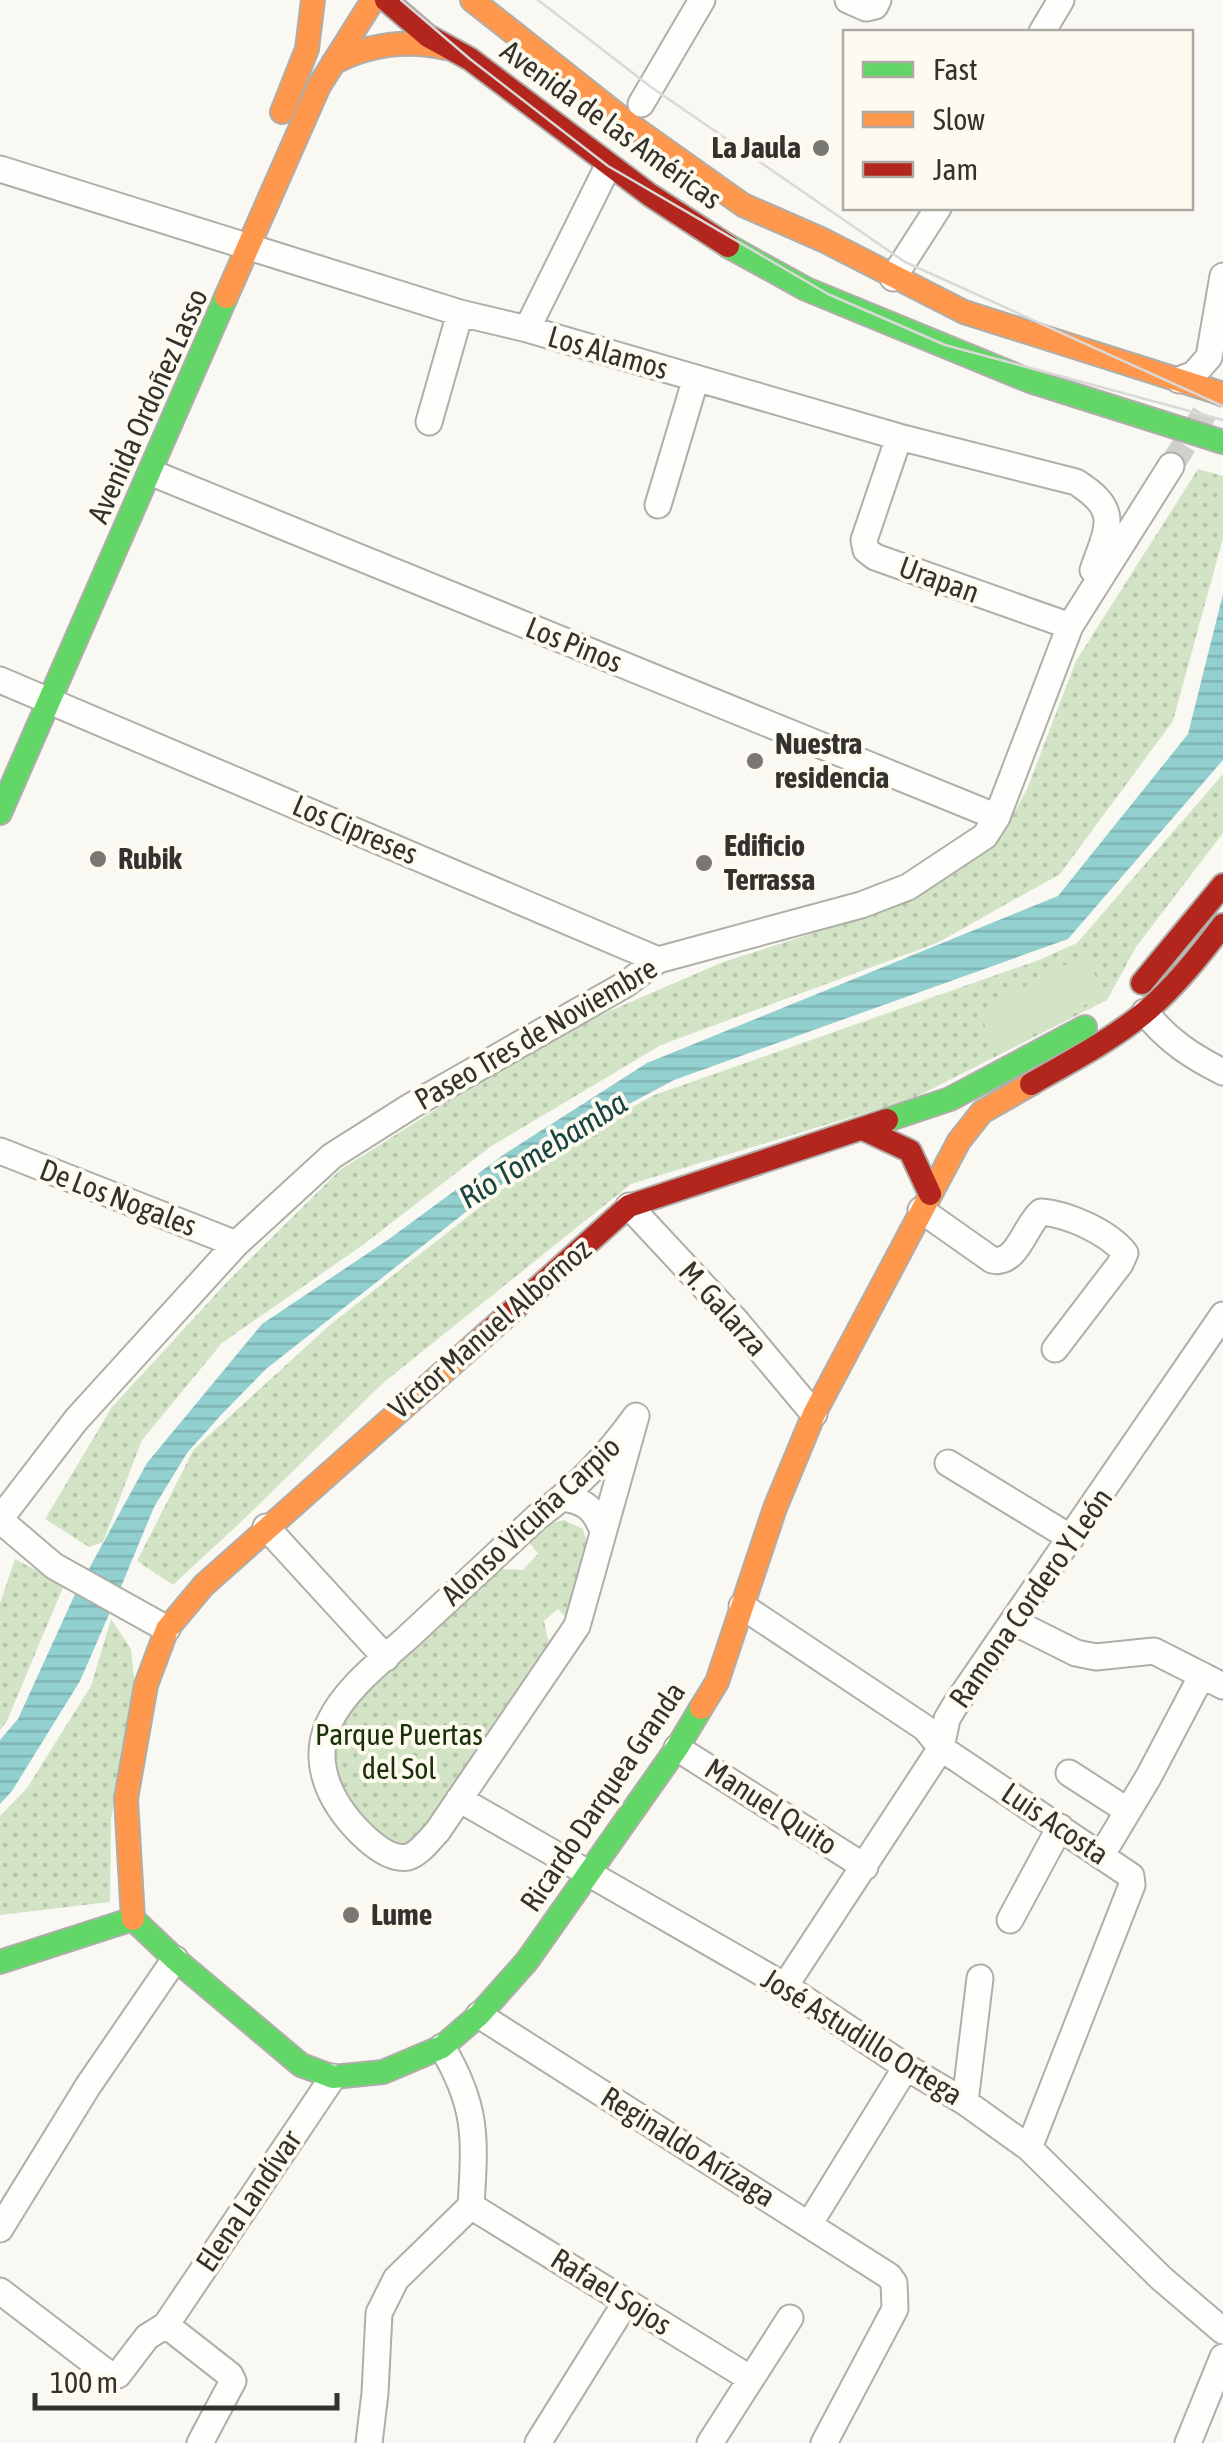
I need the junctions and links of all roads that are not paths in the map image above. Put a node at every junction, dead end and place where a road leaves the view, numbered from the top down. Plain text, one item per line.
1 (313, 0) edge
2 (373, 0) edge
3 (386, 0) edge
4 (498, 0) edge
5 (702, 0) edge
6 (848, 0) edge
7 (1060, 0) edge
8 (876, 3) edge
9 (462, 6) edge
10 (1043, 30) edge
11 (470, 59) junction
12 (333, 63) junction
13 (640, 104) junction
14 (282, 127) junction
15 (608, 166) junction
16 (0, 169) edge
17 (937, 210) edge
18 (823, 240) junction
19 (238, 246) junction
20 (1223, 276) edge
21 (893, 278) junction
22 (806, 289) junction
23 (460, 313) junction
24 (527, 329) junction
25 (696, 378) junction
26 (1178, 380) junction
27 (1223, 394) edge
28 (429, 422) dead end
29 (899, 437) junction
30 (1223, 442) edge
31 (1171, 466) tunnel mouth
32 (152, 473) junction
33 (658, 506) dead end
34 (1074, 619) junction
35 (0, 680) edge
36 (42, 696) junction
37 (0, 766) edge
38 (0, 813) edge
39 (997, 817) junction
40 (1223, 884) edge
41 (1223, 925) edge
42 (658, 960) junction
43 (1145, 1012) junction
44 (1223, 1072) edge
45 (920, 1110) junction
46 (863, 1129) junction
47 (0, 1151) edge
48 (945, 1166) junction
49 (926, 1202) junction
50 (629, 1206) junction
51 (236, 1244) junction
52 (1223, 1315) edge
53 (1056, 1349) dead end
54 (814, 1414) junction
55 (948, 1463) dead end
56 (563, 1498) junction
57 (0, 1520) edge
58 (266, 1527) junction
59 (603, 1531) junction
60 (1071, 1538) junction
61 (742, 1606) junction
62 (1014, 1622) junction
63 (167, 1629) junction
64 (386, 1658) junction
65 (1212, 1681) edge
66 (677, 1748) junction
67 (941, 1748) junction
68 (1069, 1773) dead end
69 (459, 1799) junction
70 (1128, 1811) junction
71 (1060, 1828) junction
72 (1101, 1856) junction
73 (865, 1867) junction
74 (590, 1875) junction
75 (133, 1919) junction
76 (1010, 1920) dead end
77 (175, 1959) junction
78 (0, 1962) edge
79 (980, 1978) dead end
80 (784, 1986) junction
81 (479, 2015) junction
82 (442, 2047) junction
83 (906, 2067) junction
84 (333, 2077) junction
85 (965, 2102) junction
86 (1029, 2148) junction
87 (471, 2206) junction
88 (810, 2223) junction
89 (0, 2229) edge
90 (0, 2291) edge
91 (626, 2302) junction
92 (790, 2318) dead end
93 (166, 2325) junction
94 (1223, 2331) edge
95 (1223, 2357) edge
96 (751, 2379) junction
97 (200, 2443) edge
98 (368, 2443) edge
99 (538, 2443) edge
100 (710, 2443) edge
101 (824, 2443) edge
102 (1188, 2443) edge

1 - 14 main road, Avenida Ordoñez Lasso
2 - 12 main road, Avenida Ordoñez Lasso
3 - 11 main road, Avenida de las Américas
4 - 13 main road, Avenida de las Américas
5 - 13 street
6 - 8 street
7 - 10 street
9 - 18 main road, Avenida de las Américas
9 - 22 main road, Avenida de las Américas
11 - 12 main road
11 - 15 main road, Avenida de las Américas
12 - 14 main road, Avenida Ordoñez Lasso
13 - 18 main road, Avenida de las Américas
14 - 19 main road, Avenida Ordoñez Lasso
14 - 19 main road, Avenida Ordoñez Lasso
15 - 22 main road, Avenida de las Américas
15 - 24 street
16 - 19 street, Los Alamos
17 - 21 street
18 - 21 main road, Avenida de las Américas
19 - 23 street, Los Alamos
19 - 32 main road, Avenida Ordoñez Lasso
19 - 36 main road, Avenida Ordoñez Lasso
20 - 26 street
21 - 26 main road, Avenida de las Américas
22 - 30 main road, Avenida de las Américas
23 - 24 street, Los Alamos
23 - 28 street
24 - 25 street, Los Alamos
25 - 29 street, Los Alamos
25 - 33 street
26 - 27 main road, Avenida de las Américas
29 - 34 street, Urapan
29 - 34 street, Los Alamos
31 - 34 street, Paseo Tres de Noviembre
32 - 36 main road, Avenida Ordoñez Lasso
32 - 39 street, Los Pinos
34 - 39 street, Paseo Tres de Noviembre
35 - 36 street, Los Cipreses
36 - 37 main road, Avenida Ordoñez Lasso
36 - 38 main road, Avenida Ordoñez Lasso
36 - 42 street, Los Cipreses
39 - 42 street, Paseo Tres de Noviembre
40 - 45 main road, Victor Manuel Albornoz
41 - 43 main road
42 - 51 street, Paseo Tres de Noviembre
43 - 44 street
43 - 48 main road, Ricardo Darquea Granda
45 - 46 main road, Victor Manuel Albornoz
45 - 48 main road
46 - 49 main road
46 - 50 main road, Victor Manuel Albornoz
47 - 51 street, De Los Nogales
48 - 49 main road, Ricardo Darquea Granda
49 - 53 street
49 - 54 main road, Ricardo Darquea Granda
50 - 54 street, M. Galarza
50 - 58 main road, Victor Manuel Albornoz
51 - 57 street, Paseo Tres de Noviembre
52 - 60 street, Ramona Cordero Y León
54 - 61 main road, Ricardo Darquea Granda
55 - 60 street
56 - 59 street
56 - 59 street, Alonso Vicuña Carpio
56 - 64 street, Alonso Vicuña Carpio
57 - 63 street
58 - 63 main road, Victor Manuel Albornoz
58 - 64 street
59 - 69 street, Alonso Vicuña Carpio
60 - 62 street, Ramona Cordero Y León
61 - 66 main road, Ricardo Darquea Granda
61 - 67 street, Luis Acosta
62 - 65 street
62 - 67 street, Ramona Cordero Y León
63 - 75 main road, Victor Manuel Albornoz
64 - 69 street, Alonso Vicuña Carpio
65 - 70 street
66 - 73 street, Manuel Quito
66 - 74 main road, Ricardo Darquea Granda
67 - 71 street, Luis Acosta
67 - 73 street, Ramona Cordero Y León
68 - 70 street
69 - 74 street, José Astudillo Ortega
70 - 72 street
71 - 72 street, Luis Acosta
71 - 76 street
72 - 86 street, Luis Acosta
73 - 80 street, Ramona Cordero Y León
74 - 80 street, José Astudillo Ortega
74 - 81 main road, Ricardo Darquea Granda
75 - 77 main road
75 - 78 main road
77 - 84 main road
77 - 89 street
79 - 85 street
80 - 83 street, José Astudillo Ortega
81 - 82 main road, Ricardo Darquea Granda
81 - 88 street, Reginaldo Arízaga
82 - 84 main road, Ricardo Darquea Granda
82 - 87 street
83 - 85 street, José Astudillo Ortega
83 - 88 street
84 - 93 street, Elena Landívar
85 - 86 street, José Astudillo Ortega
86 - 94 street, José Astudillo Ortega
87 - 91 street, Rafael Sojos
87 - 98 street
88 - 101 street, Reginaldo Arízaga
90 - 93 street, Elena Landívar
91 - 96 street, Rafael Sojos
91 - 99 street
92 - 96 street
93 - 97 street
95 - 102 street
96 - 100 street

